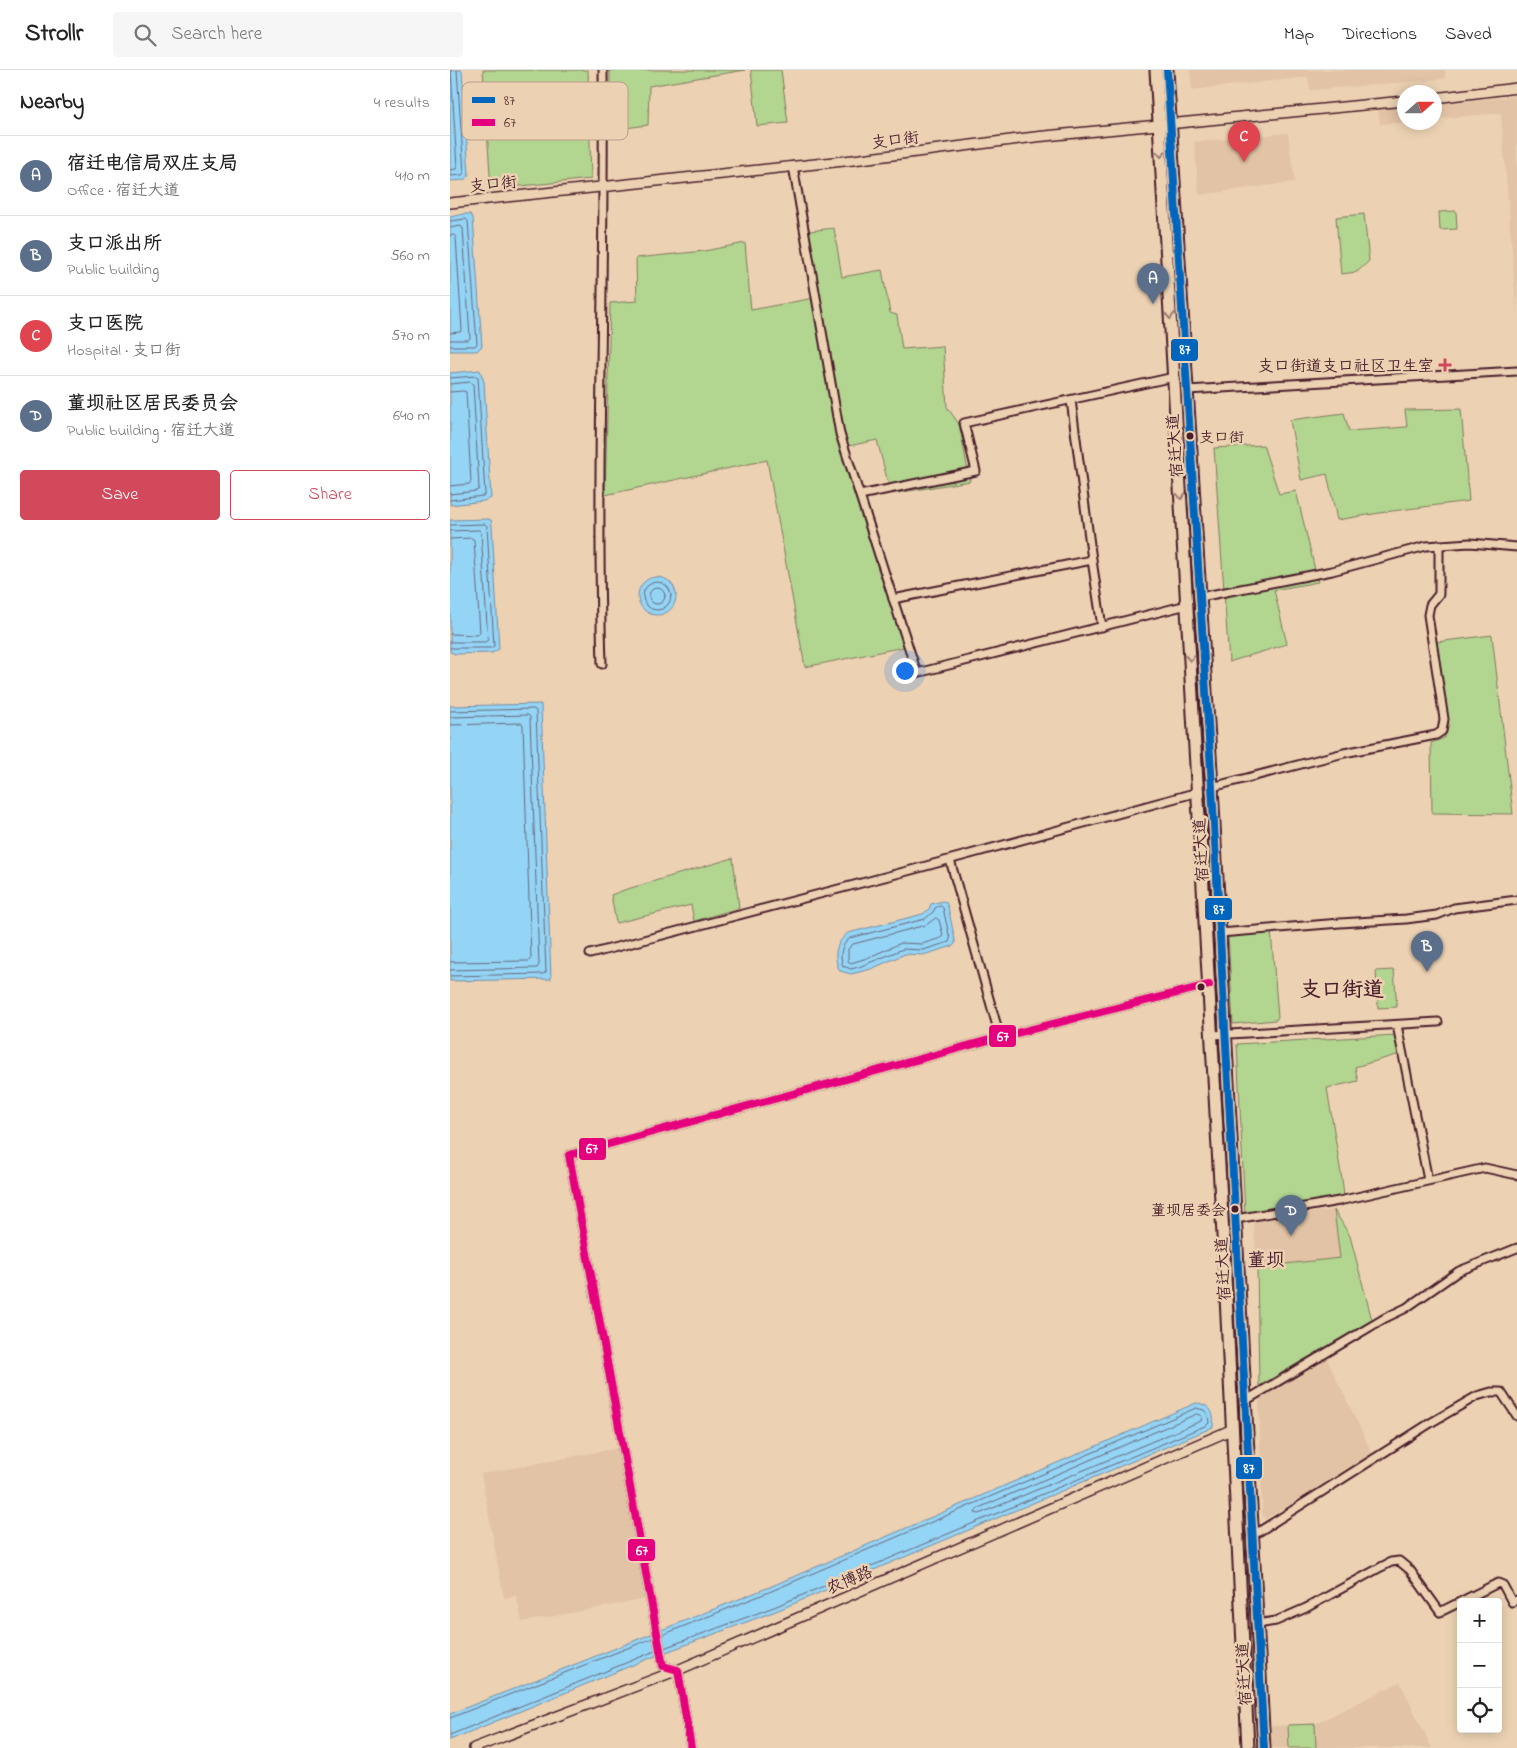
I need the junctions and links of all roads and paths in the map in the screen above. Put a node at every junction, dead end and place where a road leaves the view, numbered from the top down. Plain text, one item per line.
1 (1156, 70) edge
2 (1167, 70) edge
3 (1517, 88) edge
4 (1442, 97) edge
5 (1397, 103) edge
6 (1165, 124) junction
7 (604, 140) edge
8 (793, 166) junction
9 (604, 186) junction
10 (450, 203) edge
11 (1517, 371) edge
12 (1174, 377) junction
13 (1187, 390) junction
14 (1072, 400) junction
15 (860, 495) junction
16 (1439, 545) junction
17 (1517, 547) edge
18 (1092, 560) junction
19 (1200, 596) junction
20 (893, 599) junction
21 (1187, 605) junction
22 (1102, 627) junction
23 (602, 664) dead end
24 (1212, 787) junction
25 (1198, 792) junction
26 (950, 860) junction
27 (1517, 900) edge
28 (1220, 933) junction
29 (590, 954) dead end
30 (1209, 985) junction
31 (1438, 1022) dead end
32 (1397, 1025) junction
33 (1226, 1034) junction
34 (1212, 1035) junction
35 (1000, 1037) junction
36 (1517, 1175) edge
37 (1428, 1180) junction
38 (1236, 1218) junction
39 (1517, 1248) edge
40 (1245, 1401) junction
41 (1517, 1416) edge
42 (1233, 1429) junction
43 (1252, 1536) junction
44 (1517, 1600) edge
45 (1257, 1624) junction
46 (678, 1670) junction
47 (474, 1748) edge
48 (691, 1748) edge
49 (1248, 1748) edge
50 (1264, 1748) edge

1 - 6 main road, 宿迁大道
2 - 6 main road, 宿迁大道
3 - 4 street
5 - 6 street, 支口街
6 - 8 street, 支口街
6 -> 12 main road, 宿迁大道
6 - 13 main road, 宿迁大道
7 - 9 street
8 - 9 street, 支口街
8 - 15 street
9 - 10 street, 支口街
9 - 23 street
11 - 13 street
12 - 14 street
12 -> 21 main road, 宿迁大道
13 - 19 main road, 宿迁大道
14 - 15 street
14 - 18 street
15 - 20 street
16 - 17 street
16 - 19 street
16 - 24 street
18 - 20 street
18 - 22 street
19 - 24 main road, 宿迁大道
20 - 22 street
21 - 22 street
21 -> 25 main road, 宿迁大道
24 - 28 main road, 宿迁大道
25 - 26 street
25 - 30 main road, 宿迁大道
26 - 29 street
26 - 35 street
27 - 28 street
28 - 33 main road, 宿迁大道
30 - 34 main road, 宿迁大道
30 - 35 street
31 - 32 street
32 - 33 street
32 - 37 street
33 - 34 street
33 - 38 main road, 宿迁大道
34 - 42 main road, 宿迁大道
35 - 46 street
36 - 37 street
37 - 38 street
38 - 40 main road, 宿迁大道
39 - 40 street
40 - 43 main road, 宿迁大道
41 - 43 street
42 - 46 street, 农博路
42 - 49 main road, 宿迁大道
43 - 45 main road, 宿迁大道
44 - 45 street
45 - 50 main road, 宿迁大道
46 - 47 street, 农博路
46 - 48 street

